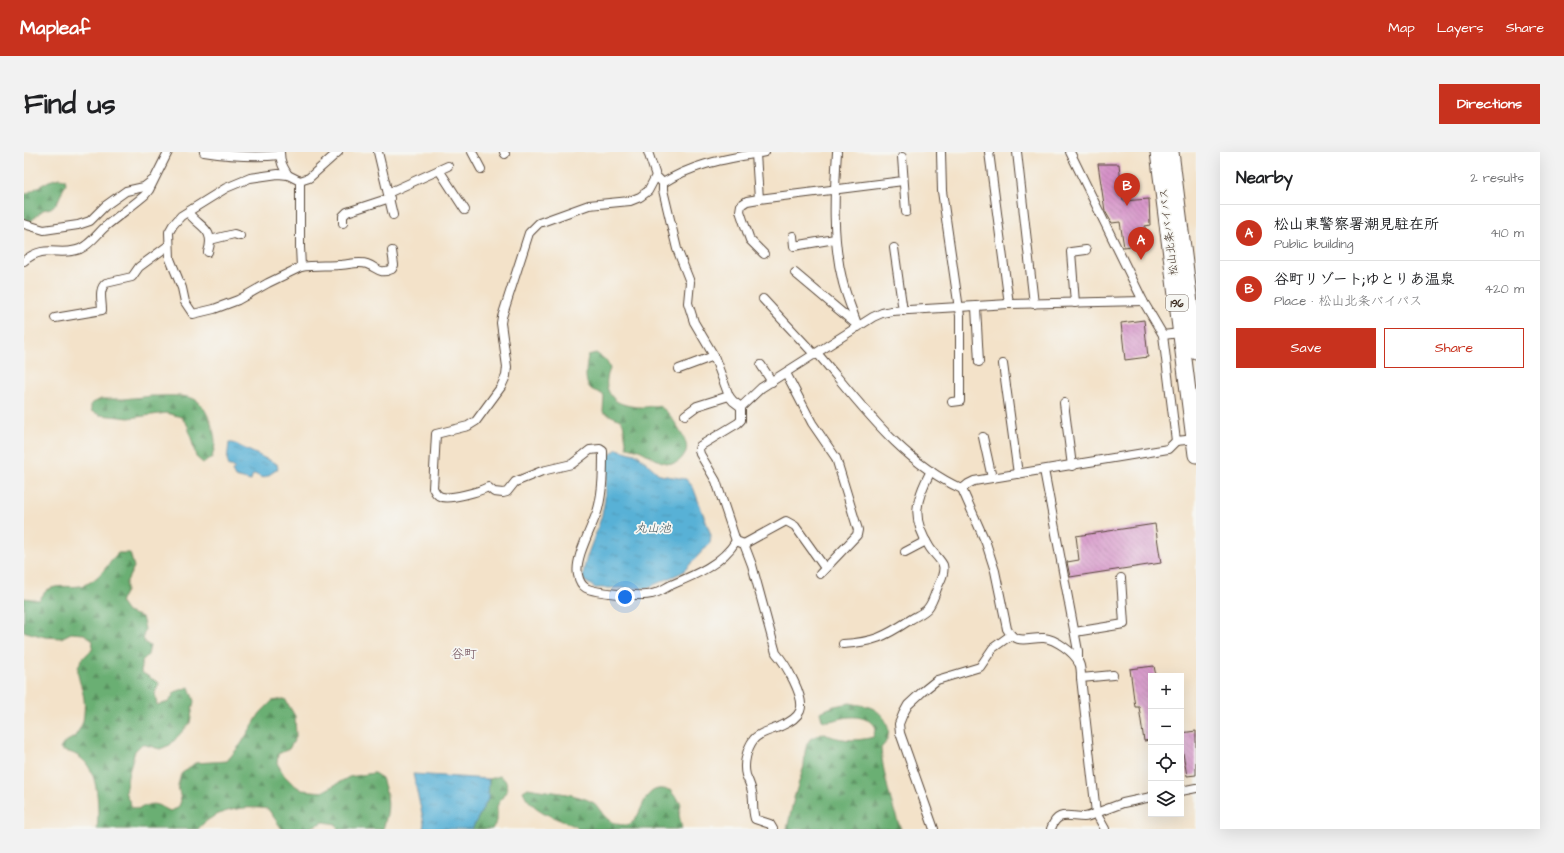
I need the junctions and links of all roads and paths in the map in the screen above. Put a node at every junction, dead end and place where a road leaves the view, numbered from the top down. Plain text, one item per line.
1 (168, 152) edge
2 (204, 152) edge
3 (338, 152) edge
4 (378, 152) edge
5 (472, 152) edge
6 (648, 152) edge
7 (765, 152) edge
8 (837, 152) edge
9 (941, 152) edge
10 (989, 152) edge
11 (1017, 152) edge
12 (1070, 152) edge
13 (1158, 152) edge
14 (1172, 152) edge
15 (280, 153) edge
16 (756, 154) junction
17 (902, 156) dead end
18 (448, 166) dead end
19 (481, 169) dead end
20 (439, 170) junction
21 (288, 175) junction
22 (656, 176) junction
23 (154, 179) junction
24 (300, 180) junction
25 (903, 181) junction
26 (663, 184) junction
27 (835, 188) junction
28 (389, 195) junction
29 (759, 199) junction
30 (465, 210) dead end
31 (188, 212) junction
32 (906, 212) dead end
33 (393, 215) dead end
34 (343, 223) dead end
35 (24, 224) edge
36 (240, 236) dead end
37 (792, 236) dead end
38 (836, 239) junction
39 (210, 240) junction
40 (169, 245) junction
41 (894, 248) dead end
42 (392, 250) dead end
43 (1086, 250) dead end
44 (208, 252) dead end
45 (764, 254) dead end
46 (24, 261) edge
47 (301, 267) junction
48 (795, 273) dead end
49 (763, 299) dead end
50 (1143, 301) junction
51 (1075, 303) junction
52 (1009, 304) junction
53 (1034, 304) junction
54 (976, 306) junction
55 (958, 308) junction
56 (904, 311) junction
57 (54, 318) dead end
58 (858, 326) junction
59 (1180, 333) junction
60 (1163, 335) junction
61 (1196, 351) edge
62 (816, 354) junction
63 (714, 356) junction
64 (979, 362) dead end
65 (1003, 364) dead end
66 (761, 365) dead end
67 (679, 369) dead end
68 (786, 372) junction
69 (772, 382) junction
70 (730, 396) junction
71 (952, 402) dead end
72 (1064, 403) dead end
73 (741, 407) junction
74 (685, 415) dead end
75 (983, 437) dead end
76 (1195, 439) edge
77 (1176, 441) junction
78 (1196, 455) edge
79 (1072, 466) junction
80 (1044, 470) junction
81 (931, 471) junction
82 (1018, 474) junction
83 (992, 478) junction
84 (962, 489) junction
85 (736, 541) junction
86 (926, 541) junction
87 (744, 544) junction
88 (905, 552) dead end
89 (1121, 578) dead end
90 (1075, 632) junction
91 (1010, 635) junction
92 (843, 644) dead end
93 (1078, 662) junction
94 (1113, 674) dead end
95 (1082, 678) junction
96 (1196, 788) edge
97 (1184, 790) edge
98 (1148, 798) edge
99 (1096, 813) junction
100 (773, 829) edge
101 (934, 829) edge
102 (1051, 829) edge
103 (1105, 829) edge

1 - 23 street
2 - 15 street
3 - 24 street
4 - 28 street
5 - 19 street
6 - 22 street
7 - 16 street
8 - 27 street
9 - 55 street
10 - 52 street
11 - 53 street
12 - 50 street
13 - 59 highway, 松山北条バイパス / 196
14 - 61 highway, 松山北条バイパス / 196
15 - 21 street
16 - 26 street
16 - 29 street
17 - 25 street
18 - 20 street
20 - 28 street
20 - 30 street
21 - 24 street
21 - 31 street
22 - 26 street
22 - 85 street
23 - 35 street
23 - 46 street
24 - 47 street
25 - 27 street
25 - 32 street
26 - 63 street
27 - 29 street
27 - 38 street
28 - 33 street
28 - 34 street
29 - 45 street
31 - 39 street
31 - 40 street
36 - 39 street
37 - 38 street
38 - 58 street
39 - 44 street
40 - 47 street
40 - 57 street
41 - 56 street
42 - 47 street
43 - 51 street
48 - 58 street
49 - 62 street
50 - 51 street
50 - 60 street
51 - 53 street
52 - 53 street
52 - 54 street
54 - 55 street
54 - 64 street
55 - 56 street
55 - 71 street
56 - 58 street
58 - 62 street
59 - 60 street
59 - 76 highway, 松山北条バイパス / 196
60 - 77 street
62 - 68 street
62 - 81 street
63 - 67 street
63 - 70 street
65 - 82 street
66 - 69 street
68 - 69 street
68 - 87 street
69 - 73 street
70 - 73 street
70 - 74 street
72 - 79 street
73 - 85 street
75 - 83 street
76 - 77 street
76 - 78 highway, 松山北条バイパス / 196
77 - 79 street
79 - 80 street
80 - 82 street
80 - 90 street
81 - 84 street
81 - 86 street
82 - 83 street
83 - 84 street
84 - 91 street
85 - 87 street
86 - 88 street
86 - 92 street
87 - 100 street
89 - 90 street
90 - 93 street
91 - 93 street
91 - 101 street
93 - 95 street
94 - 95 street
95 - 99 street
96 - 97 street
98 - 99 street
99 - 102 street
99 - 103 street

